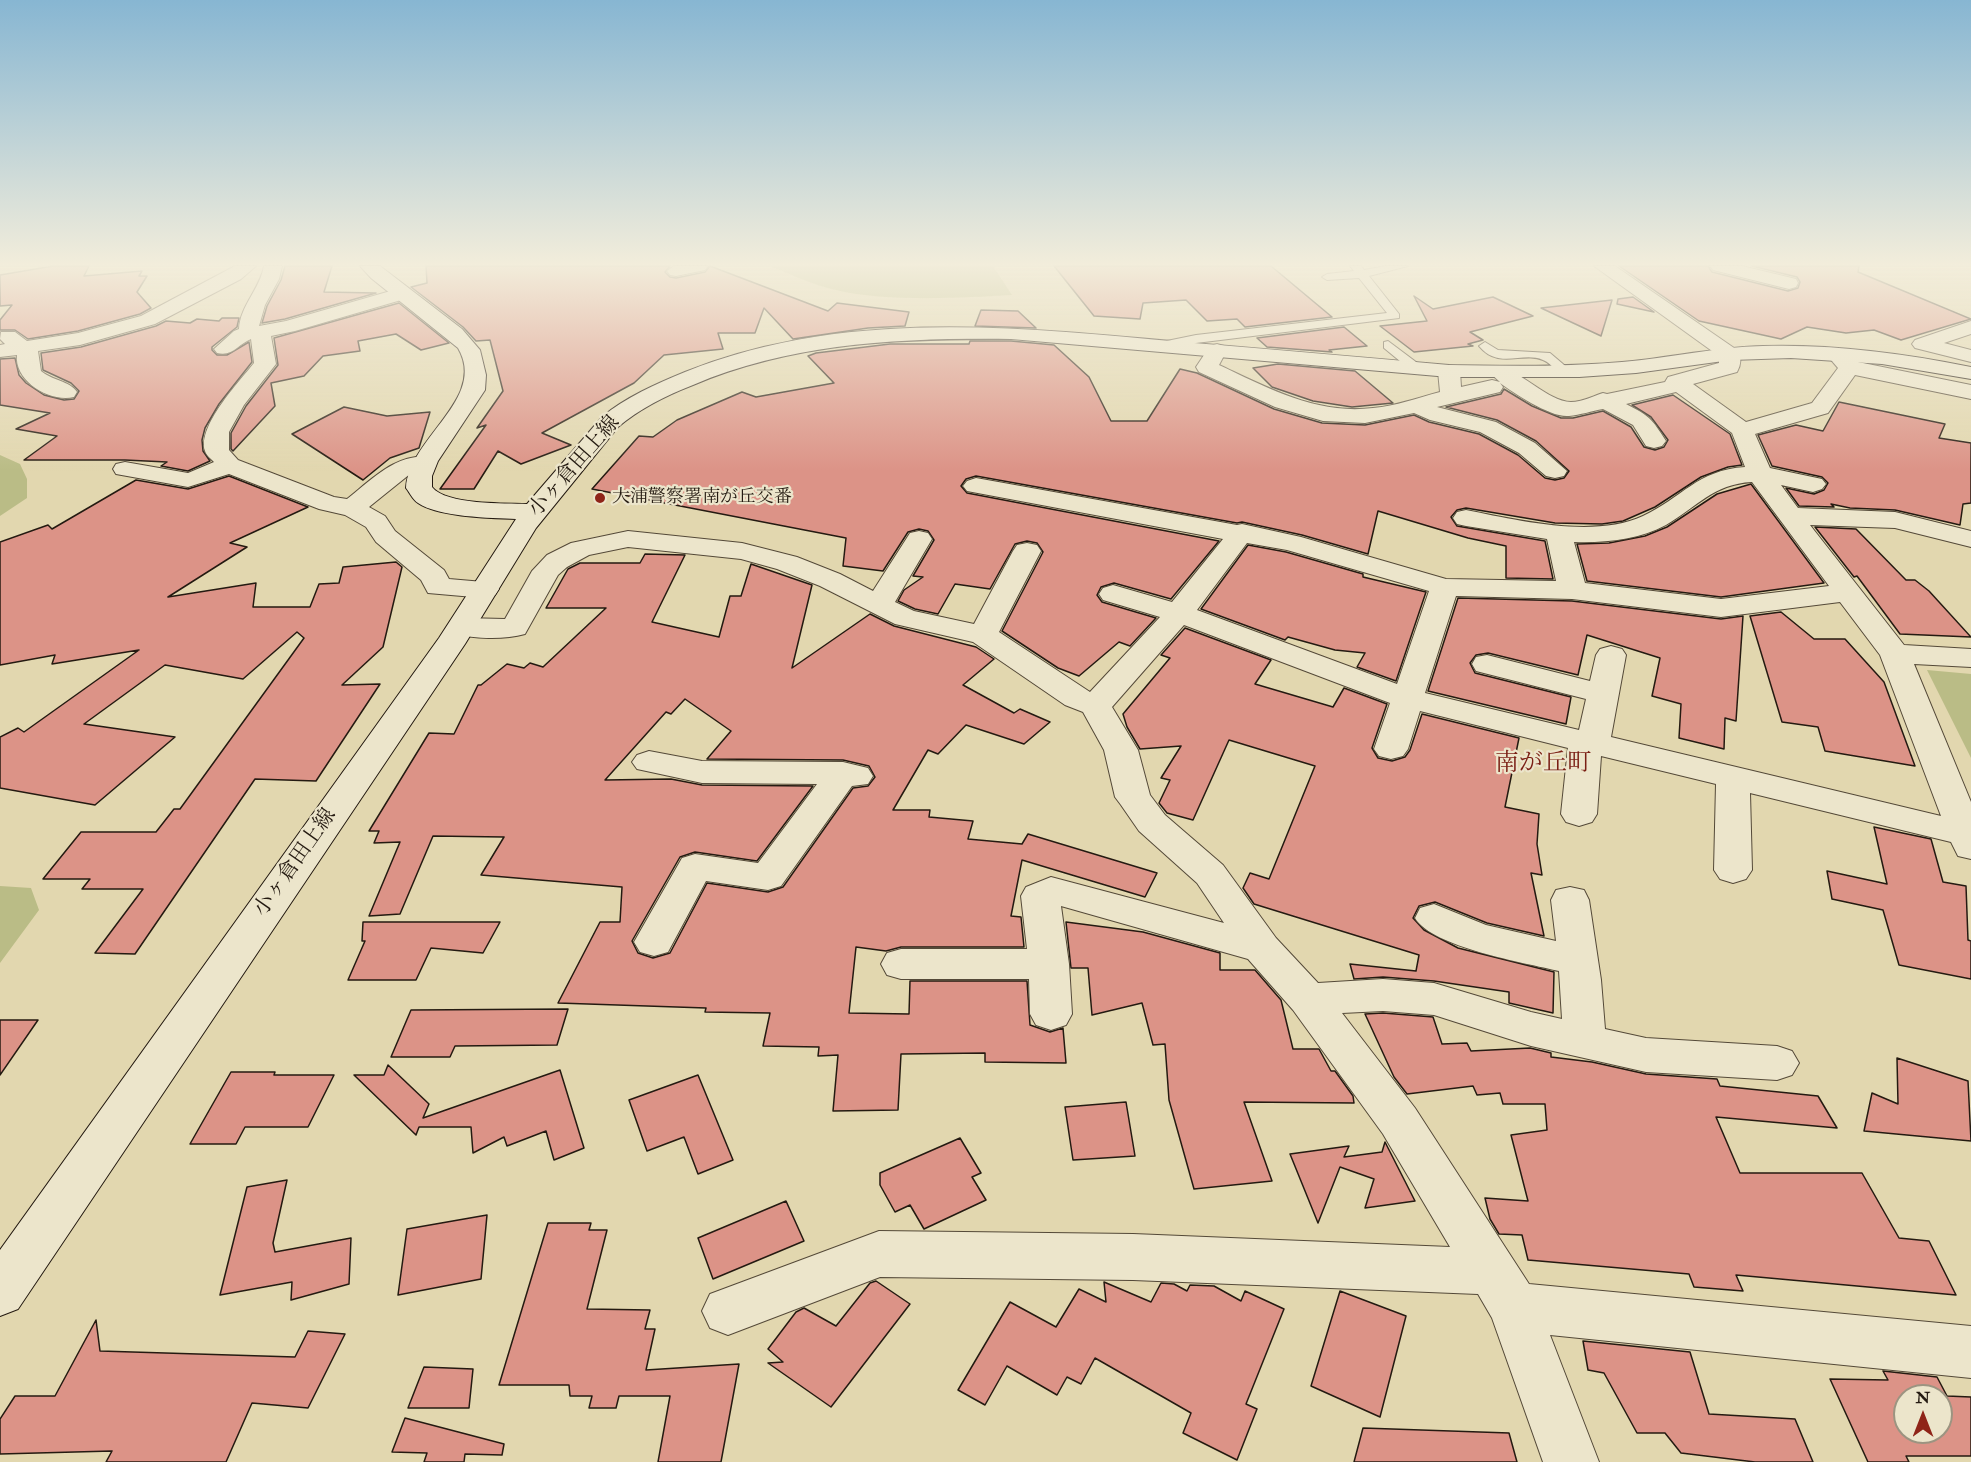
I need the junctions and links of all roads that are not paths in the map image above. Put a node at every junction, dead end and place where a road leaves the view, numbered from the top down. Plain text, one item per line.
1 (3, 334) edge
2 (97, 334) edge
3 (245, 334) edge
4 (256, 334) edge
5 (453, 334) edge
6 (893, 334) edge
7 (1025, 334) edge
8 (1237, 334) edge
9 (1701, 334) edge
10 (1950, 334) edge
11 (1388, 345) dead end
12 (1161, 346) junction
13 (1485, 346) dead end
14 (224, 349) dead end
15 (10, 350) edge
16 (1217, 350) junction
17 (1730, 354) junction
18 (1971, 356) edge
19 (1843, 360) junction
20 (1416, 368) junction
21 (1564, 370) junction
22 (1971, 372) edge
23 (1497, 380) junction
24 (1450, 383) junction
25 (1680, 385) junction
26 (66, 392) dead end
27 (1971, 392) edge
28 (1603, 400) junction
29 (1413, 405) junction
30 (1540, 416) dead end
31 (1742, 430) junction
32 (1503, 434) junction
33 (1654, 441) dead end
34 (423, 463) junction
35 (229, 465) junction
36 (386, 467) dead end
37 (125, 470) dead end
38 (1555, 471) dead end
39 (1760, 473) junction
40 (1813, 484) dead end
41 (976, 486) dead end
42 (334, 508) junction
43 (534, 512) junction
44 (1790, 516) junction
45 (1466, 518) dead end
46 (1242, 532) junction
47 (1559, 533) junction
48 (919, 539) dead end
49 (1971, 539) edge
50 (1027, 550) dead end
51 (1445, 587) junction
52 (485, 589) junction
53 (1572, 590) junction
54 (1849, 592) junction
55 (1113, 594) dead end
56 (878, 606) junction
57 (1179, 613) junction
58 (462, 627) junction
59 (983, 635) junction
60 (1895, 654) junction
61 (1611, 656) dead end
62 (1971, 658) edge
63 (1487, 664) dead end
64 (1603, 694) junction
65 (1409, 699) junction
66 (1095, 706) junction
67 (1589, 741) junction
68 (1391, 748) dead end
69 (649, 762) dead end
70 (1733, 777) junction
71 (1579, 814) dead end
72 (1968, 841) edge
73 (1734, 870) dead end
74 (1570, 900) dead end
75 (1434, 918) dead end
76 (654, 942) dead end
77 (1262, 948) junction
78 (1579, 961) junction
79 (901, 964) dead end
80 (1049, 964) junction
81 (1308, 999) junction
82 (1051, 1014) dead end
83 (1584, 1041) junction
84 (1777, 1063) dead end
85 (1504, 1289) junction
86 (0, 1292) edge
87 (728, 1311) dead end
88 (1971, 1352) edge
89 (1571, 1462) edge

1 - 15 street
2 - 15 street
3 - 14 street
4 - 35 street
5 - 34 street
6 - 43 street, 小ヶ倉田上線
7 - 12 street, 小ヶ倉田上線
8 - 12 lane
9 - 17 street
10 - 18 street
11 - 20 lane
12 - 16 street, 小ヶ倉田上線
13 - 21 lane
15 - 26 street
16 - 20 street, 小ヶ倉田上線
16 - 29 street
17 - 19 street, 小ヶ倉田上線
17 - 21 street, 小ヶ倉田上線
17 - 25 street
19 - 22 street, 小ヶ倉田上線
19 - 27 street
19 - 31 street
20 - 24 street, 小ヶ倉田上線
21 - 23 street, 小ヶ倉田上線
23 - 24 street, 小ヶ倉田上線
23 - 28 street
24 - 29 street
25 - 28 street
25 - 31 street
28 - 33 street
29 - 32 street
30 - 32 street
31 - 39 street
32 - 38 street
34 - 42 street
34 - 43 street
35 - 37 street
35 - 42 street
36 - 42 street
39 - 40 street
39 - 44 street
39 - 47 street
41 - 46 street
42 - 52 street
43 - 52 street, 小ヶ倉田上線
44 - 49 street
44 - 54 street
45 - 47 street
46 - 51 street
46 - 57 street
47 - 53 street
48 - 56 street
50 - 59 street
51 - 53 street
51 - 65 street
52 - 58 street, 小ヶ倉田上線
53 - 54 street
54 - 60 street
55 - 57 street
56 - 58 street
56 - 59 street
57 - 65 street
57 - 66 street
58 - 86 street, 小ヶ倉田上線
59 - 66 street
60 - 62 street
60 - 72 street
61 - 64 street
63 - 64 street
64 - 67 street
65 - 67 street
65 - 68 street
66 - 77 street
67 - 70 street
67 - 71 street
69 - 76 street
70 - 72 street
70 - 73 street
74 - 78 street
75 - 78 street
77 - 80 street
77 - 81 street
78 - 83 street
79 - 80 street
80 - 82 street
81 - 83 street
81 - 85 street
83 - 84 street
85 - 87 street
85 - 88 street
85 - 89 street

